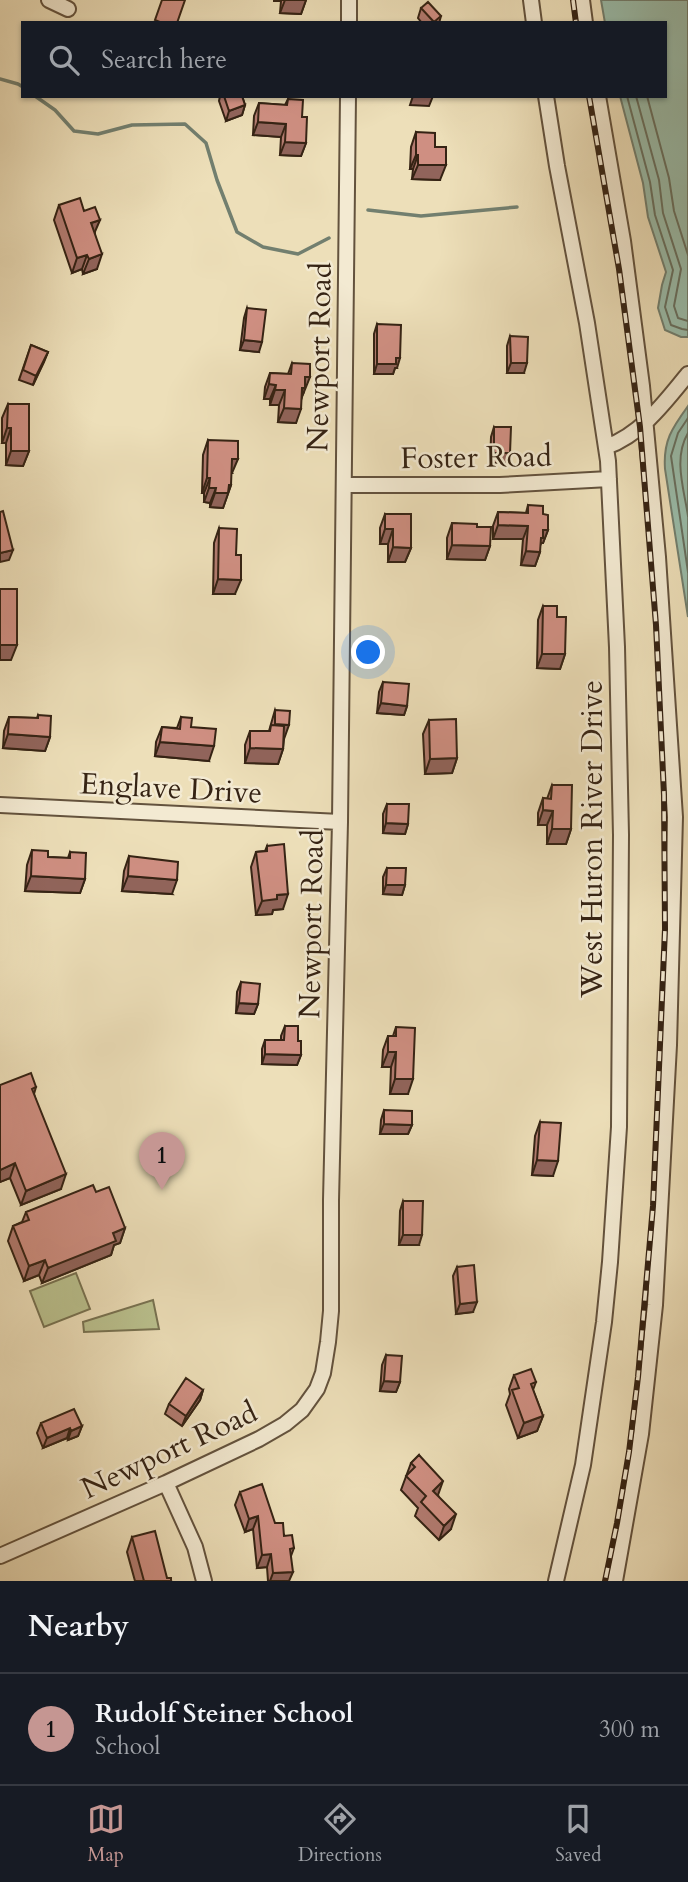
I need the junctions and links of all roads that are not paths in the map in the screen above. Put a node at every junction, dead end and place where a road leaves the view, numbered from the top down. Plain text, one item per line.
1 (49, 0) edge
2 (349, 0) edge
3 (582, 0) edge
4 (68, 9) dead end
5 (349, 21) edge
6 (586, 21) edge
7 (348, 98) edge
8 (546, 98) edge
9 (598, 98) edge
10 (688, 374) edge
11 (646, 422) junction
12 (607, 447) junction
13 (609, 479) junction
14 (344, 485) junction
15 (0, 805) edge
16 (340, 822) junction
17 (166, 1483) junction
18 (0, 1556) edge
19 (204, 1581) edge
20 (556, 1581) edge
21 (615, 1581) edge

1 - 4 street
2 - 5 street
3 - 6 street
7 - 14 street, Newport Road
8 - 12 street, West Huron River Drive
9 - 11 street
10 - 11 street
11 - 12 street
11 - 21 street
12 - 13 street, West Huron River Drive
13 - 14 street, Foster Road
13 - 20 street, West Huron River Drive
14 - 16 street, Newport Road
15 - 16 street, Englave Drive
16 - 17 street, Newport Road
17 - 18 street, Newport Road
17 - 19 street

